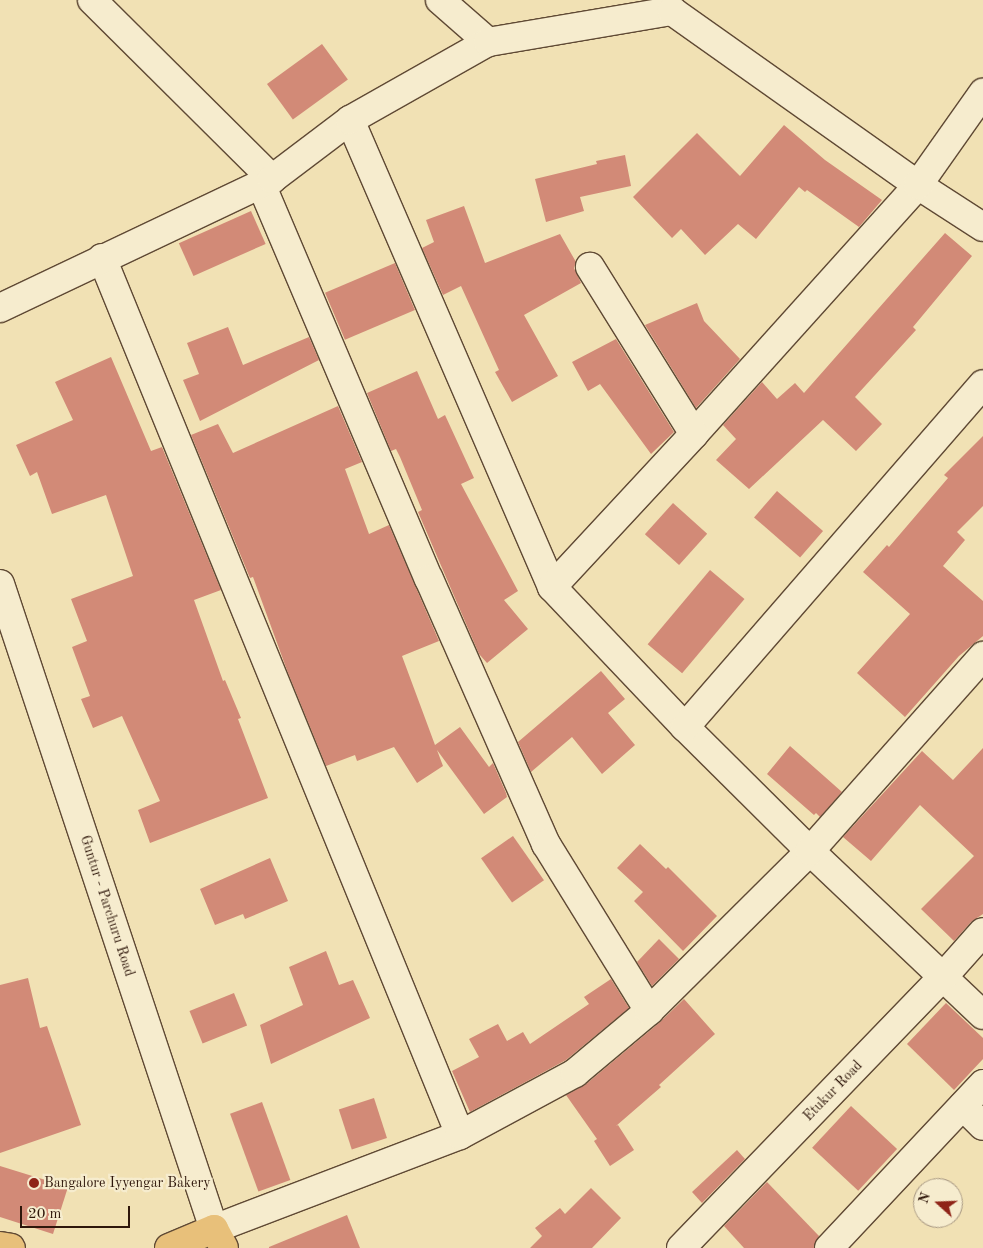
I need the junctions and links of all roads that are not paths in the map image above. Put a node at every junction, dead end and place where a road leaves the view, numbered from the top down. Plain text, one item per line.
1 (92, 0) edge
2 (440, 0) edge
3 (676, 5) edge
4 (488, 42) junction
5 (983, 93) edge
6 (350, 120) junction
7 (266, 181) junction
8 (918, 185) junction
9 (983, 227) edge
10 (102, 258) junction
11 (590, 267) dead end
12 (0, 308) edge
13 (983, 384) edge
14 (694, 434) junction
15 (0, 584) edge
16 (552, 587) junction
17 (983, 656) edge
18 (686, 728) junction
19 (810, 851) junction
20 (983, 932) edge
21 (943, 977) junction
22 (649, 1011) junction
23 (983, 1015) edge
24 (983, 1084) edge
25 (963, 1106) junction
26 (983, 1126) edge
27 (460, 1136) junction
28 (219, 1238) edge
29 (842, 1244) edge
30 (0, 1246) edge
31 (11, 1248) edge
32 (169, 1248) edge
33 (681, 1248) edge

1 - 7 street
2 - 4 street
3 - 4 street
3 - 8 street
4 - 6 street
5 - 8 street
6 - 7 street
6 - 16 street
7 - 10 street
7 - 22 street
8 - 9 street
8 - 14 street
10 - 12 street
10 - 27 street
11 - 14 street
13 - 18 street
14 - 16 street
15 - 28 street, Guntur - Parchuru Road
16 - 18 street
17 - 19 street
18 - 19 street
19 - 21 street
19 - 22 street
20 - 21 street, Etukur Road
21 - 23 street
21 - 33 street, Etukur Road
22 - 27 street
24 - 25 street
25 - 26 street
25 - 29 street
27 - 28 street
28 - 32 main road
30 - 31 main road

